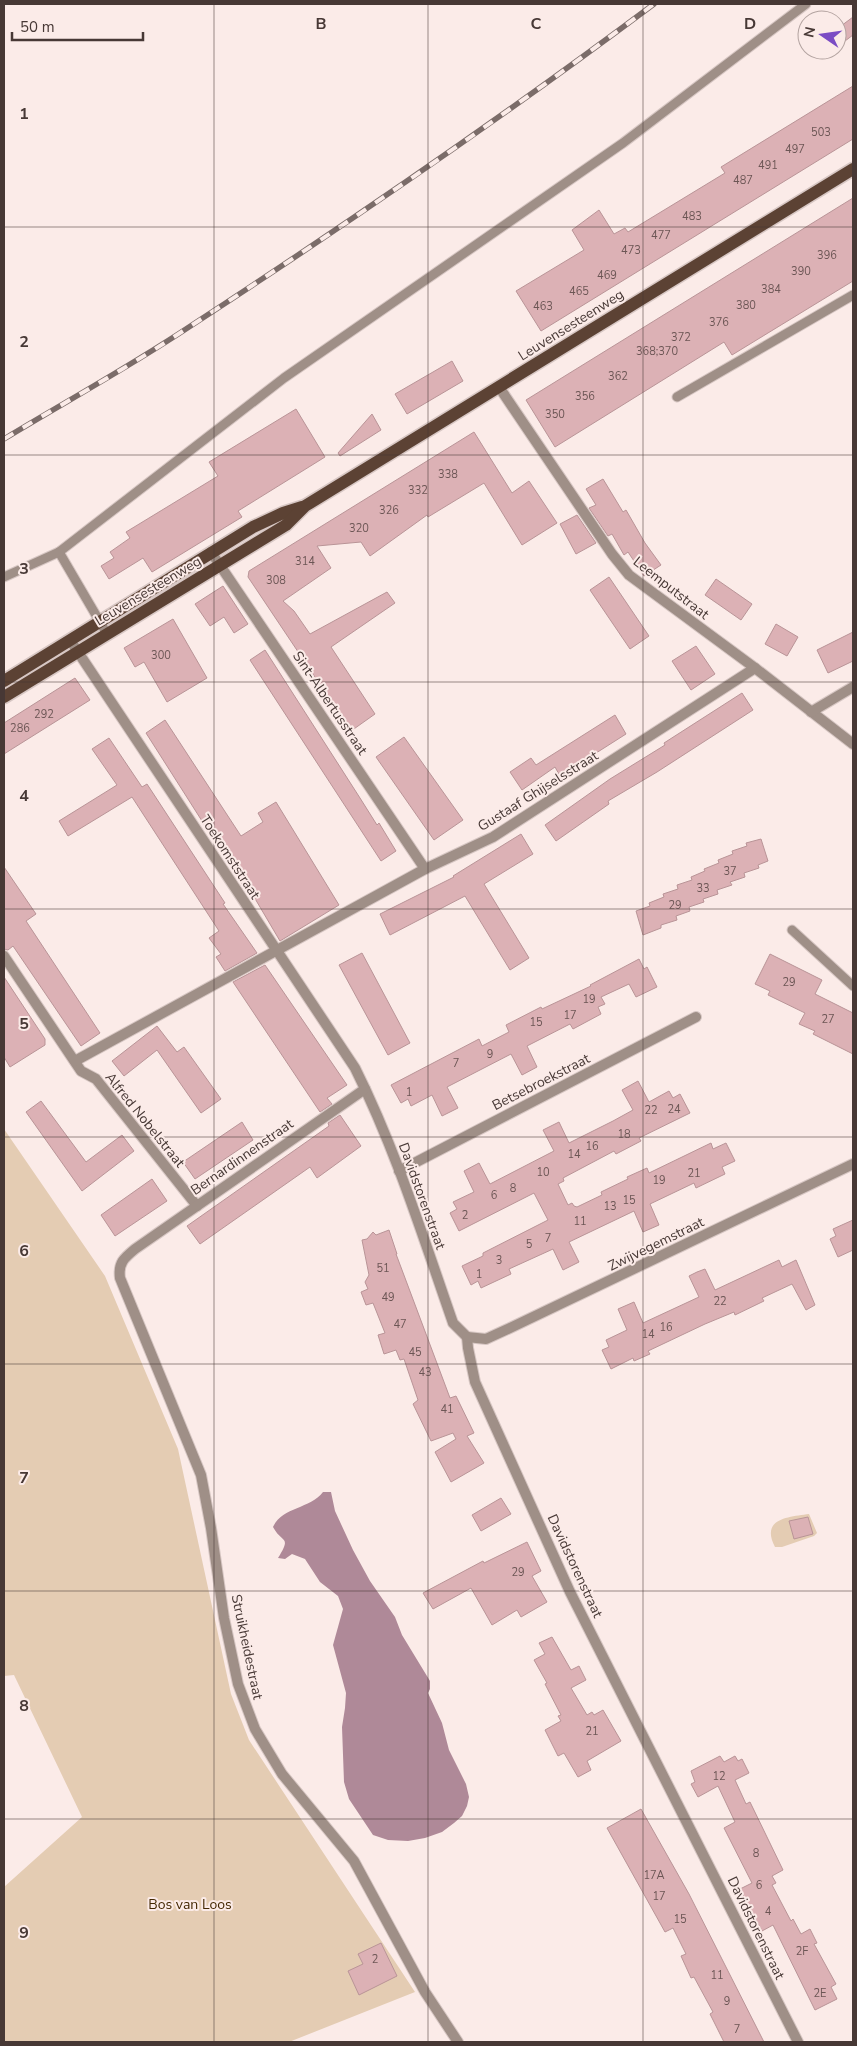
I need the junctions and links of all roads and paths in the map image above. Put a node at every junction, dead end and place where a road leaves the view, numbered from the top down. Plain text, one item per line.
1 (806, 4) edge
2 (853, 169) edge
3 (853, 295) edge
4 (499, 387) junction
5 (677, 397) dead end
6 (305, 506) junction
7 (59, 552) junction
8 (211, 552) junction
9 (220, 565) junction
10 (4, 577) edge
11 (100, 622) junction
12 (107, 634) junction
13 (70, 641) junction
14 (78, 652) junction
15 (755, 668) junction
16 (4, 681) edge
17 (853, 687) edge
18 (4, 697) edge
19 (811, 712) junction
20 (853, 744) edge
21 (425, 869) junction
22 (792, 930) dead end
23 (276, 951) junction
24 (4, 956) edge
25 (853, 986) edge
26 (696, 1018) dead end
27 (74, 1061) junction
28 (365, 1089) junction
29 (853, 1164) edge
30 (400, 1171) junction
31 (196, 1206) junction
32 (135, 1249) joint
33 (467, 1337) junction
34 (458, 2042) edge
35 (798, 2042) edge

1 - 7 lane
2 - 4 main road, Leuvensesteenweg
3 - 5 lane
4 - 6 main road, Leuvensesteenweg
4 - 15 street, Leemputstraat
6 - 8 main road, Leuvensesteenweg
6 - 9 main road, Leuvensesteenweg
7 - 10 lane
7 - 11 lane
8 - 9 street, Sint-Albertusstraat
8 - 11 main road, Leuvensesteenweg
9 - 12 main road, Leuvensesteenweg
9 - 21 street, Sint-Albertusstraat
11 - 12 lane
11 - 13 main road, Leuvensesteenweg
12 - 14 main road, Leuvensesteenweg
13 - 14 street, Toekomststraat
13 - 16 main road, Leuvensesteenweg
14 - 18 main road, Leuvensesteenweg
14 - 23 street, Toekomststraat
15 - 19 street, Leemputstraat
15 - 21 street, Gustaaf Ghijselsstraat
17 - 19 street
19 - 20 street, Leemputstraat
21 - 23 street, Gustaaf Ghijselsstraat
22 - 25 lane
23 - 27 street, Gustaaf Ghijselsstraat
23 - 28 street, Toekomststraat
24 - 27 street, Alfred Nobelstraat
26 - 30 street, Betsebroekstraat
27 - 31 street, Alfred Nobelstraat
28 - 30 street, Davidstorenstraat
28 - 31 street, Bernardinnenstraat
29 - 33 street, Zwijvegemstraat
30 - 33 street, Davidstorenstraat
31 - 32 street, Bernardinnenstraat
32 - 34 street, Struikheidestraat
33 - 35 street, Davidstorenstraat

